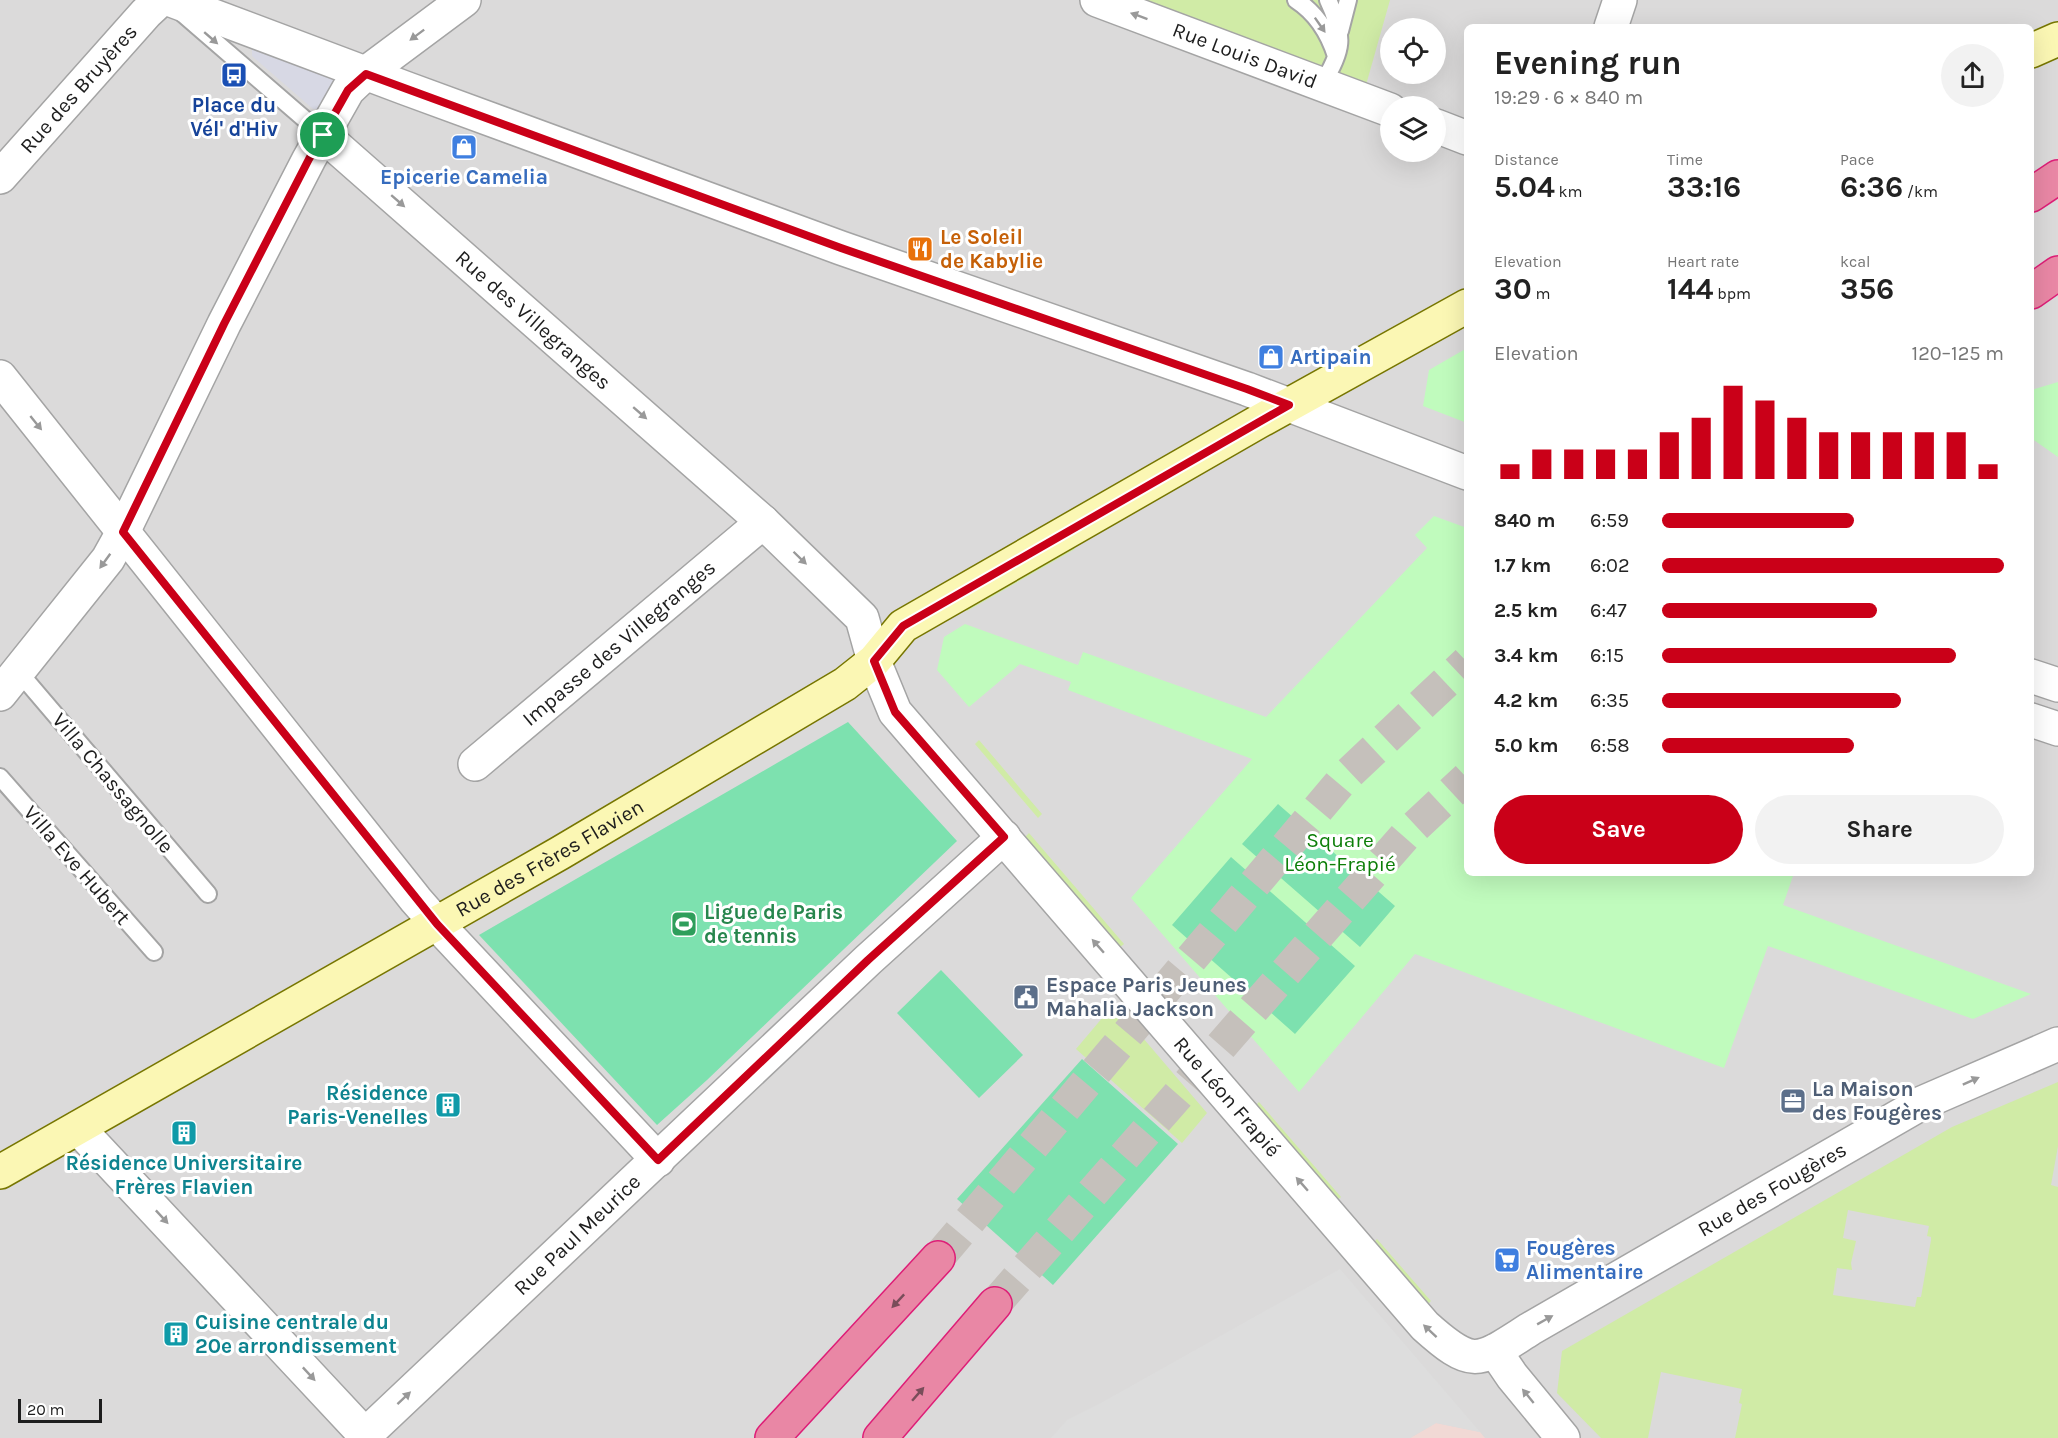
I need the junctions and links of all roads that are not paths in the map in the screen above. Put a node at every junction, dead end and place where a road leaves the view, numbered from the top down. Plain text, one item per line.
1 (160, 0) edge
2 (167, 0) edge
3 (171, 0) edge
4 (464, 0) edge
5 (1097, 0) edge
6 (1296, 0) edge
7 (1328, 0) edge
8 (1348, 0) edge
9 (1620, 0) edge
10 (1612, 24) edge
11 (1340, 32) junction
12 (2058, 39) edge
13 (2034, 50) edge
14 (1329, 70) junction
15 (366, 74) junction
16 (1380, 103) edge
17 (1446, 130) edge
18 (323, 135) junction
19 (1464, 137) edge
20 (0, 177) edge
21 (2058, 177) edge
22 (2034, 193) edge
23 (2058, 273) edge
24 (2034, 290) edge
25 (1464, 308) edge
26 (0, 377) edge
27 (1289, 405) junction
28 (1464, 472) edge
29 (763, 522) junction
30 (123, 532) junction
31 (874, 661) junction
32 (2034, 677) edge
33 (9, 683) edge
34 (2058, 685) edge
35 (2034, 721) edge
36 (2058, 729) edge
37 (475, 764) dead end
38 (0, 777) edge
39 (1004, 837) junction
40 (208, 894) dead end
41 (437, 924) junction
42 (154, 952) dead end
43 (2058, 1044) edge
44 (78, 1128) junction
45 (658, 1160) junction
46 (0, 1172) edge
47 (938, 1258) tunnel mouth
48 (995, 1304) tunnel mouth
49 (1495, 1351) junction
50 (363, 1436) edge
51 (772, 1438) edge
52 (880, 1438) edge
53 (1563, 1438) edge

1 - 20 street, Rue des Bruyères
2 -> 18 lane, Rue des Villegranges
3 - 15 street
4 -> 15 street
14 -> 5 street, Rue Louis David
6 -> 14 lane
7 - 11 lane
8 - 11 lane
9 - 10 street
11 - 14 lane
12 - 13 street
14 - 16 street, Rue Louis David
15 - 18 street
15 - 27 street
17 - 19 street
18 -> 29 street, Rue des Villegranges
18 - 30 street
21 - 22 highway
23 - 24 highway
25 - 27 street, Rue des Frères Flavien
26 -> 30 street
27 - 28 street
27 - 31 street, Rue des Frères Flavien
29 -> 31 street, Rue des Villegranges
29 - 37 street, Impasse des Villegranges
30 -> 33 street
30 - 41 street
31 - 39 street, Rue Léon Frapié
31 - 41 street, Rue des Frères Flavien
32 - 34 street
33 - 40 lane, Villa Chassagnolle
35 - 36 street
38 - 42 lane, Villa Eve Hubert
39 - 45 street, Rue Paul Meurice
49 -> 39 street, Rue Léon Frapié
41 - 44 street, Rue des Frères Flavien
41 - 45 street
49 -> 43 street, Rue des Fougères
44 - 46 street, Rue des Frères Flavien
44 -> 50 street
50 -> 45 street, Rue Paul Meurice
47 -> 51 highway
52 -> 48 highway
53 -> 49 street

